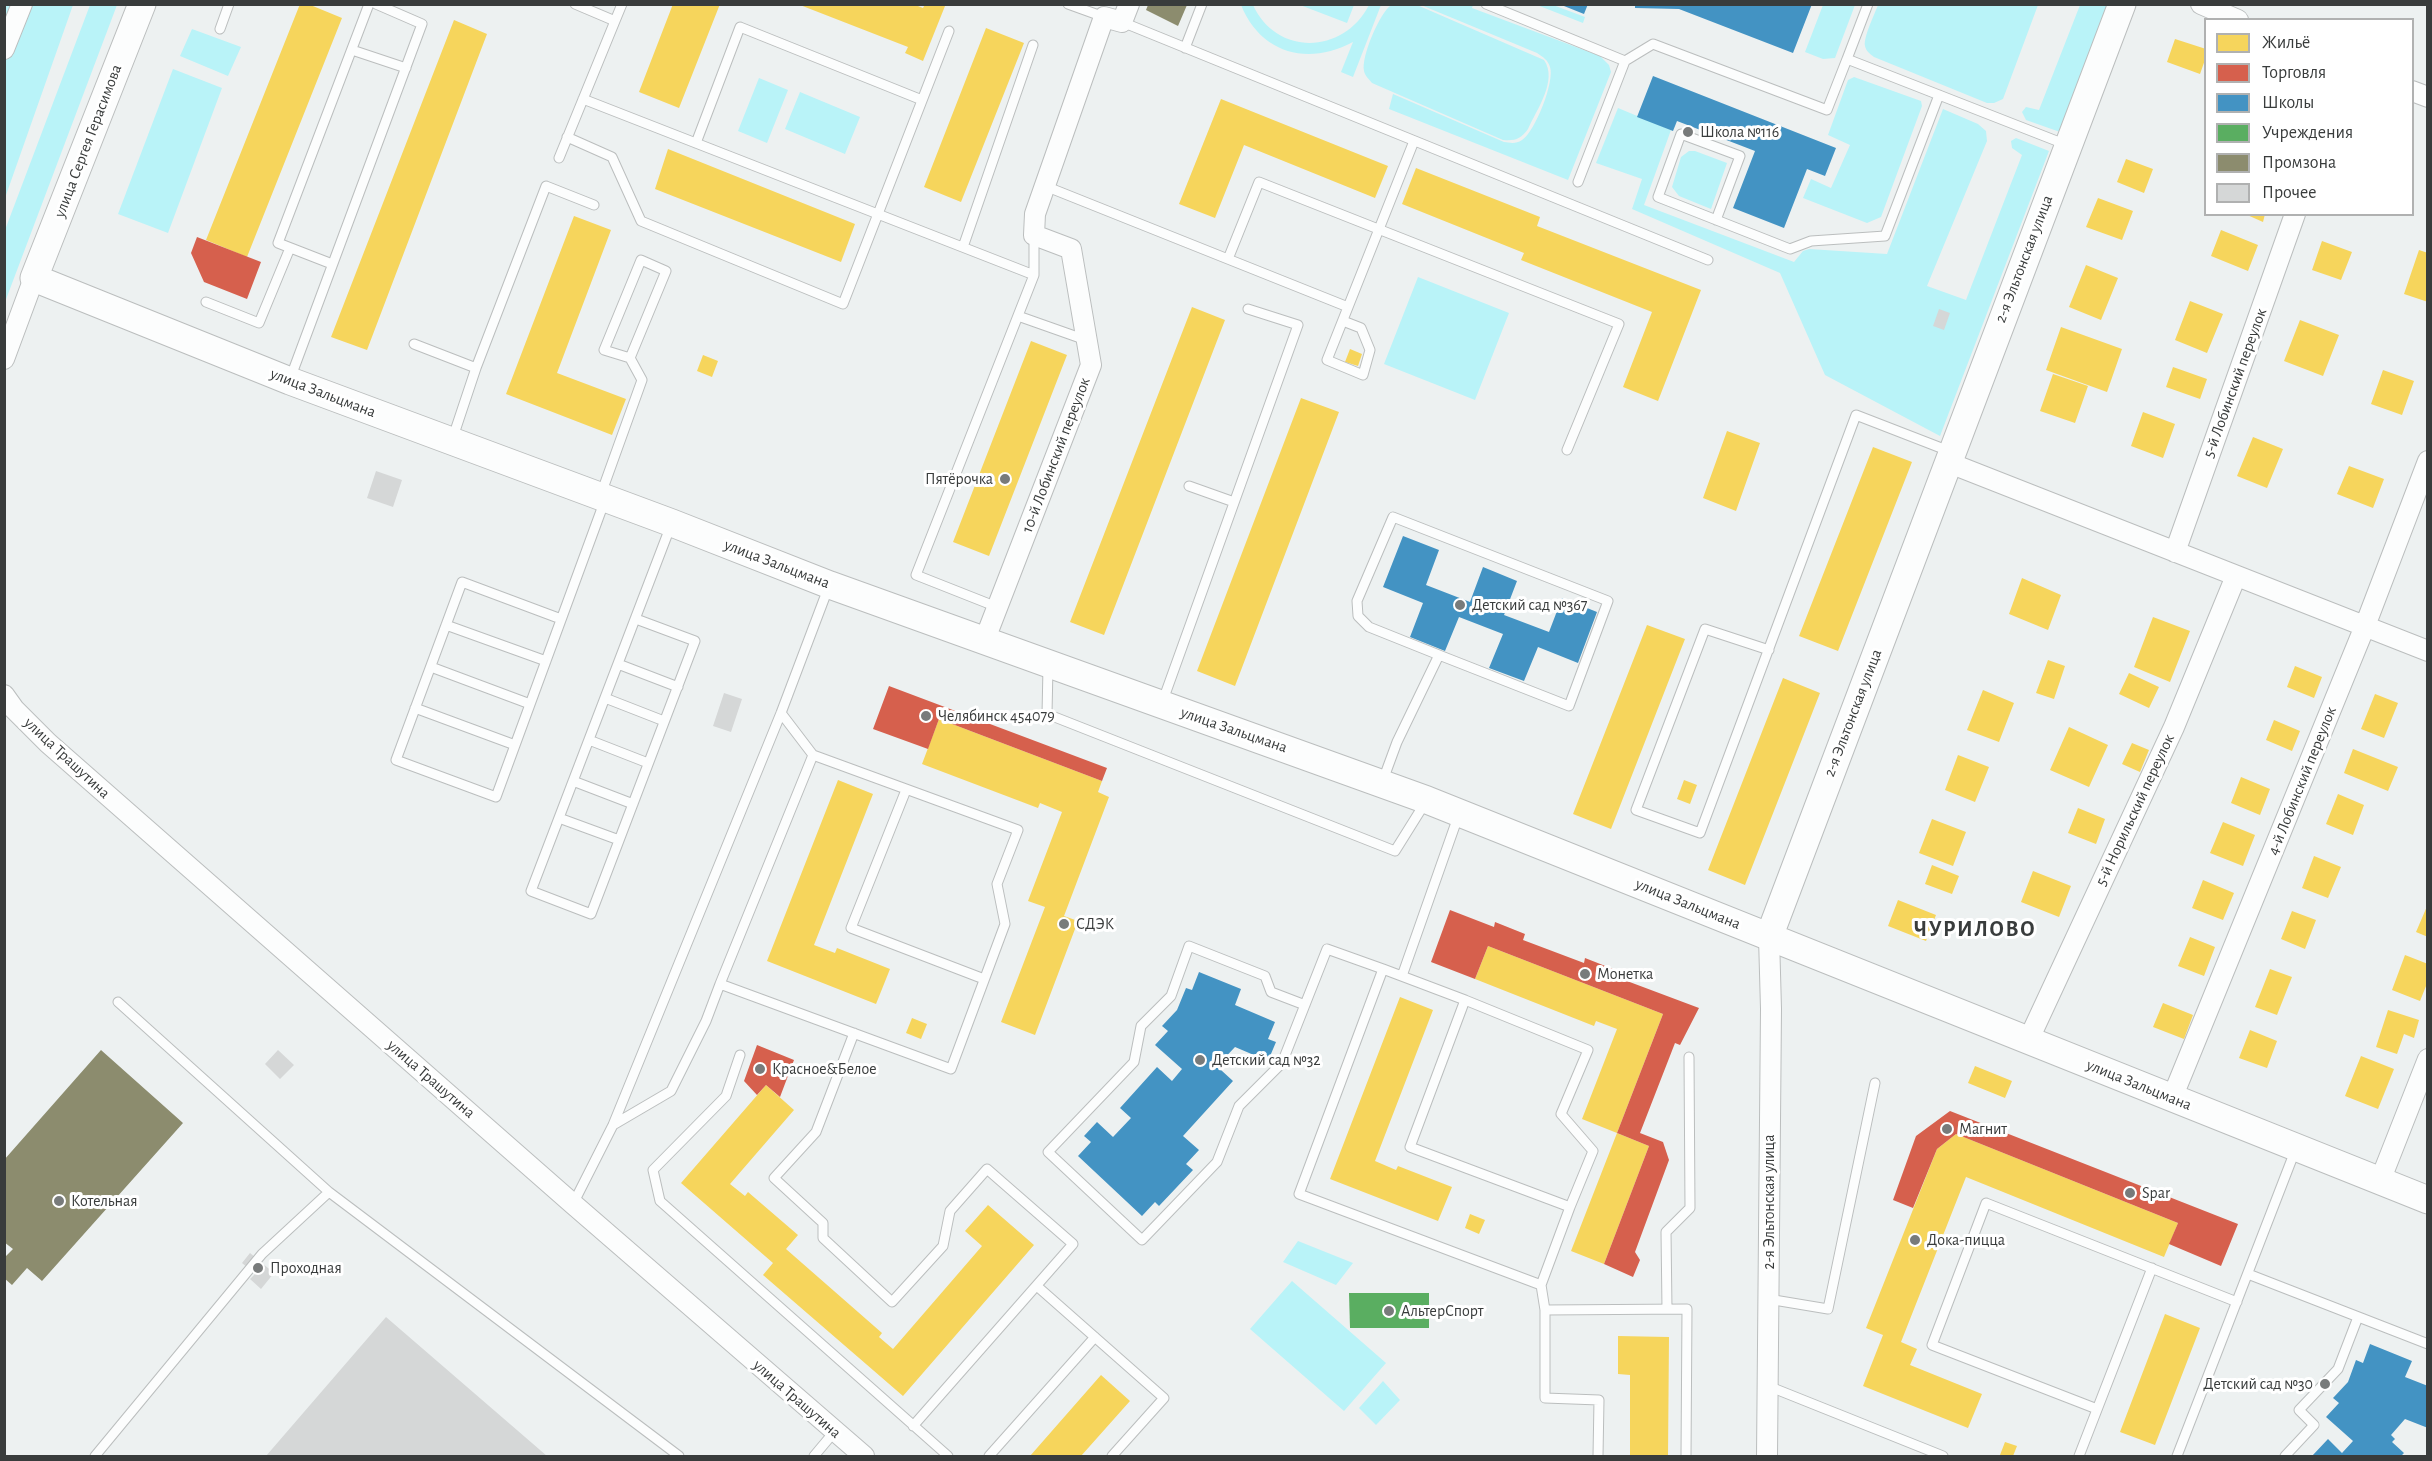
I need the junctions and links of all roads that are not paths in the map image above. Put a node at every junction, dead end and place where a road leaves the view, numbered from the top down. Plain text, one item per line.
1 (22, 4) edge
2 (142, 4) edge
3 (229, 4) edge
4 (369, 4) edge
5 (376, 4) edge
6 (575, 4) edge
7 (622, 4) edge
8 (1068, 4) edge
9 (1202, 4) edge
10 (1486, 4) edge
11 (1868, 4) edge
12 (2122, 4) edge
13 (2201, 4) edge
14 (1118, 15) edge
15 (2233, 18) edge
16 (615, 21) junction
17 (220, 29) dead end
18 (949, 31) dead end
19 (1033, 45) dead end
20 (1185, 48) junction
21 (4, 49) edge
22 (352, 50) junction
23 (1847, 59) junction
24 (1625, 61) junction
25 (406, 68) junction
26 (1939, 95) junction
27 (583, 99) junction
28 (922, 100) junction
29 (567, 137) junction
30 (1414, 141) junction
31 (696, 143) junction
32 (2067, 146) junction
33 (559, 158) dead end
34 (1578, 182) dead end
35 (1045, 186) junction
36 (594, 205) dead end
37 (876, 214) junction
38 (2294, 216) edge
39 (1716, 220) junction
40 (1379, 230) junction
41 (1034, 235) junction
42 (963, 247) junction
43 (290, 248) junction
44 (1228, 259) junction
45 (1708, 260) dead end
46 (332, 264) junction
47 (1034, 275) junction
48 (34, 278) junction
49 (206, 302) dead end
50 (1348, 307) junction
51 (1248, 309) dead end
52 (1018, 316) junction
53 (1342, 321) junction
54 (1087, 340) junction
55 (414, 344) dead end
56 (630, 358) junction
57 (4, 359) edge
58 (476, 368) junction
59 (290, 381) junction
60 (452, 441) junction
61 (1567, 450) dead end
62 (1949, 457) junction
63 (2427, 461) edge
64 (1189, 486) dead end
65 (603, 497) junction
66 (1234, 502) junction
67 (672, 523) junction
68 (2175, 552) junction
69 (2236, 576) junction
70 (830, 585) junction
71 (997, 607) junction
72 (561, 619) junction
73 (636, 619) junction
74 (446, 625) junction
75 (2365, 627) junction
76 (985, 639) junction
77 (1769, 650) junction
78 (2427, 651) edge
79 (1439, 655) junction
80 (546, 662) junction
81 (618, 664) junction
82 (1048, 665) junction
83 (431, 667) junction
84 (678, 687) junction
85 (4, 695) edge
86 (605, 698) junction
87 (530, 704) junction
88 (1161, 705) junction
89 (416, 708) junction
90 (781, 713) junction
91 (664, 721) junction
92 (589, 740) junction
93 (515, 745) junction
94 (813, 755) junction
95 (648, 763) junction
96 (573, 781) junction
97 (1382, 782) junction
98 (906, 790) junction
99 (1427, 800) junction
100 (633, 804) junction
101 (1460, 812) junction
102 (559, 818) junction
103 (619, 840) junction
104 (1769, 937) junction
105 (1383, 969) junction
106 (1402, 976) junction
107 (984, 979) junction
108 (720, 984) junction
109 (1465, 1000) junction
110 (118, 1002) dead end
111 (1305, 1005) junction
112 (854, 1033) junction
113 (2028, 1041) junction
114 (740, 1055) dead end
115 (1689, 1057) dead end
116 (2427, 1059) edge
117 (1875, 1083) dead end
118 (2172, 1098) junction
119 (613, 1125) junction
120 (2297, 1148) junction
121 (2380, 1181) junction
122 (329, 1192) junction
123 (2427, 1200) edge
124 (573, 1204) junction
125 (1570, 1207) junction
126 (2152, 1268) junction
127 (2248, 1274) junction
128 (1541, 1285) junction
129 (1037, 1286) junction
130 (1768, 1299) junction
131 (2237, 1302) junction
132 (1667, 1309) junction
133 (1545, 1310) junction
134 (2358, 1317) junction
135 (1095, 1337) junction
136 (2427, 1344) edge
137 (1768, 1386) junction
138 (2097, 1409) junction
139 (913, 1426) junction
140 (835, 1431) junction
141 (95, 1456) edge
142 (679, 1456) edge
143 (814, 1456) edge
144 (864, 1456) edge
145 (948, 1456) edge
146 (989, 1456) edge
147 (1112, 1456) edge
148 (1598, 1456) edge
149 (1686, 1456) edge
150 (1767, 1456) edge
151 (1943, 1456) edge
152 (2079, 1456) edge
153 (2177, 1456) edge
154 (2284, 1456) edge

1 - 21 street
2 - 48 street, улица Сергея Герасимова
3 - 17 lane
4 - 22 lane
5 - 25 lane
6 - 16 lane
7 - 16 lane
8 - 14 lane
9 - 20 lane
10 - 24 lane
11 - 23 lane
12 - 32 street, 2-я Эльтонская улица
13 - 15 street
14 - 20 lane
14 - 35 street
16 - 27 lane
18 - 28 lane
19 - 42 lane
20 - 30 lane
22 - 25 lane
22 - 43 lane
23 - 24 lane
23 - 26 lane
24 - 34 lane
25 - 46 lane
26 - 32 lane
26 - 39 lane
27 - 29 lane
27 - 31 lane
28 - 31 lane
28 - 37 lane
29 - 33 lane
29 - 37 lane
30 - 40 lane
30 - 45 lane
31 - 37 lane
32 - 62 street, 2-я Эльтонская улица
35 - 41 street
35 - 44 lane
36 - 58 lane
37 - 42 lane
38 - 68 street, 5-й Лобинский переулок
39 - 39 lane
40 - 44 lane
40 - 50 lane
40 - 61 lane
41 - 47 lane
41 - 54 street, 10-й Лобинский переулок
42 - 47 lane
43 - 46 lane
43 - 49 lane
44 - 50 lane
46 - 59 lane
47 - 52 lane
48 - 57 street
48 - 59 street, улица Зальцмана
50 - 53 lane
51 - 66 lane
52 - 54 lane
52 - 71 lane
53 - 53 lane
54 - 71 street, 10-й Лобинский переулок
55 - 58 lane
56 - 56 lane
56 - 65 lane
58 - 60 lane
59 - 60 street, улица Зальцмана
60 - 65 street, улица Зальцмана
62 - 68 street
62 - 77 lane
62 - 104 street, 2-я Эльтонская улица
63 - 75 street, 4-й Лобинский переулок
64 - 66 lane
65 - 67 street, улица Зальцмана
65 - 72 lane
66 - 88 lane
67 - 70 street, улица Зальцмана
67 - 73 lane
68 - 69 street
69 - 75 street
69 - 113 street, 5-й Норильский переулок
70 - 76 street, улица Зальцмана
70 - 90 lane
71 - 76 street, 10-й Лобинский переулок
72 - 74 lane
72 - 80 lane
73 - 81 lane
73 - 84 lane
74 - 80 lane
74 - 83 lane
75 - 78 street
75 - 118 street, 4-й Лобинский переулок
76 - 82 street, улица Зальцмана
77 - 77 lane
79 - 79 lane
79 - 97 lane
80 - 87 lane
81 - 84 lane
81 - 86 lane
82 - 88 street, улица Зальцмана
82 - 99 lane
83 - 87 lane
83 - 89 lane
84 - 91 lane
85 - 124 street, улица Трашутина
86 - 91 lane
86 - 92 lane
87 - 93 lane
88 - 97 street, улица Зальцмана
89 - 93 lane
89 - 93 lane
90 - 94 lane
90 - 119 lane
91 - 95 lane
92 - 95 lane
92 - 96 lane
94 - 98 lane
94 - 108 lane
95 - 100 lane
96 - 100 lane
96 - 102 lane
97 - 99 street, улица Зальцмана
98 - 107 lane
98 - 107 lane
99 - 101 street, улица Зальцмана
100 - 103 lane
101 - 104 street, улица Зальцмана
101 - 106 lane
102 - 103 lane
102 - 103 lane
104 - 113 street, улица Зальцмана
104 - 130 street, 2-я Эльтонская улица
105 - 106 lane
105 - 111 lane
105 - 128 lane
106 - 109 lane
107 - 112 lane
108 - 112 lane
108 - 119 lane
109 - 125 lane
109 - 125 lane
110 - 122 lane
111 - 111 lane
112 - 129 lane
113 - 118 street, улица Зальцмана
114 - 139 lane
115 - 132 lane
116 - 121 street
117 - 130 lane
118 - 120 street, улица Зальцмана
119 - 124 lane
120 - 121 street, улица Зальцмана
120 - 127 lane
121 - 123 street, улица Зальцмана
122 - 141 lane
122 - 142 lane
124 - 140 street, улица Трашутина
125 - 128 lane
126 - 131 lane
126 - 138 lane
126 - 138 lane
127 - 131 lane
127 - 134 lane
128 - 133 lane
129 - 135 lane
129 - 139 lane
130 - 137 street, 2-я Эльтонская улица
131 - 153 lane
132 - 133 lane
132 - 149 lane
133 - 148 lane
134 - 136 lane
134 - 154 lane
135 - 146 lane
135 - 147 lane
137 - 150 street, 2-я Эльтонская улица
137 - 151 lane
138 - 152 lane
139 - 145 lane
140 - 143 lane
140 - 144 street, улица Трашутина

